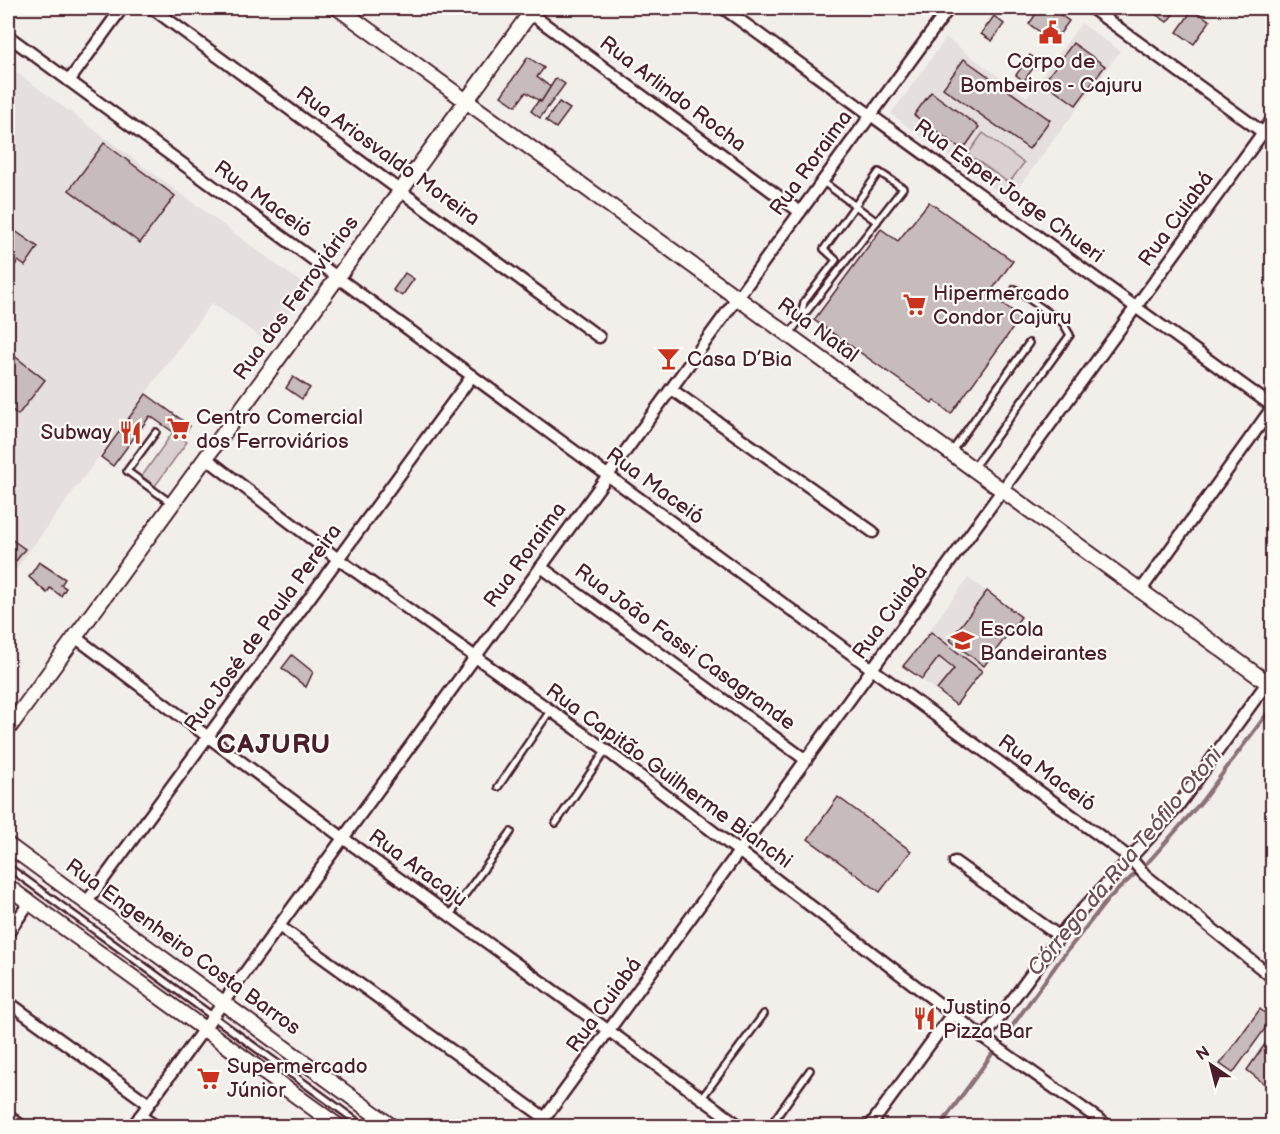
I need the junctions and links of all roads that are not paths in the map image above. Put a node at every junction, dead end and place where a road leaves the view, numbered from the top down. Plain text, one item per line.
1 (122, 8) edge
2 (152, 8) edge
3 (338, 8) edge
4 (723, 8) edge
5 (949, 8) edge
6 (1091, 8) edge
7 (529, 9) edge
8 (738, 12) edge
9 (8, 36) edge
10 (69, 81) junction
11 (466, 100) junction
12 (871, 115) junction
13 (1272, 120) edge
14 (1268, 136) edge
15 (822, 182) junction
16 (402, 189) junction
17 (855, 206) junction
18 (800, 212) junction
19 (877, 222) junction
20 (337, 277) junction
21 (1015, 289) dead end
22 (737, 297) junction
23 (1136, 307) junction
24 (800, 321) junction
25 (789, 335) junction
26 (600, 336) dead end
27 (1029, 343) dead end
28 (472, 376) junction
29 (671, 389) junction
30 (1272, 407) edge
31 (156, 432) dead end
32 (951, 452) junction
33 (206, 458) junction
34 (974, 469) junction
35 (608, 475) junction
36 (1003, 490) junction
37 (172, 504) junction
38 (873, 532) dead end
39 (338, 559) junction
40 (541, 567) junction
41 (1141, 590) junction
42 (75, 637) junction
43 (475, 658) junction
44 (872, 669) junction
45 (1271, 682) edge
46 (550, 711) junction
47 (8, 729) edge
48 (208, 737) junction
49 (606, 750) junction
50 (806, 760) junction
51 (498, 787) dead end
52 (556, 823) dead end
53 (511, 832) dead end
54 (343, 838) junction
55 (8, 845) edge
56 (740, 851) junction
57 (1130, 858) junction
58 (955, 862) dead end
59 (8, 867) edge
60 (8, 887) edge
61 (29, 903) junction
62 (86, 903) junction
63 (450, 915) junction
64 (279, 926) junction
65 (8, 933) edge
66 (1059, 936) junction
67 (1271, 973) edge
68 (8, 1002) edge
69 (223, 1003) junction
70 (764, 1014) dead end
71 (952, 1014) junction
72 (213, 1017) junction
73 (204, 1029) junction
74 (608, 1032) junction
75 (988, 1040) junction
76 (810, 1070) dead end
77 (701, 1099) junction
78 (149, 1104) junction
79 (8, 1116) edge
80 (140, 1116) junction
81 (542, 1122) edge
82 (22, 1126) edge
83 (132, 1126) edge
84 (156, 1126) edge
85 (338, 1126) edge
86 (363, 1126) edge
87 (392, 1126) edge
88 (740, 1126) edge
89 (770, 1126) edge
90 (870, 1126) edge
91 (1108, 1126) edge

1 - 10 street
2 - 16 street, Rua Ariosvaldo Moreira
3 - 11 street, Rua Natal
4 - 8 street, Rua Esper Jorge Chueri
5 - 12 street, Rua Roraima
6 - 14 street
7 - 11 street, Rua dos Ferroviários
7 - 18 street, Rua Arlindo Rocha
8 - 12 street, Rua Esper Jorge Chueri
9 - 10 street, Rua Maceió
10 - 20 street, Rua Maceió
11 - 16 street, Rua dos Ferroviários
11 - 22 street, Rua Natal
12 - 15 street, Rua Roraima
12 - 23 street, Rua Esper Jorge Chueri
13 - 14 street, Rua Cuiabá
14 - 23 street, Rua Cuiabá
15 - 17 lane
15 - 18 street, Rua Roraima
16 - 20 street, Rua dos Ferroviários
16 - 26 street, Rua Ariosvaldo Moreira
17 - 19 lane
17 - 19 lane
17 - 24 lane
18 - 22 street, Rua Roraima
19 - 24 lane
20 - 28 street, Rua Maceió
20 - 33 street, Rua dos Ferroviários
21 - 34 lane
22 - 25 street, Rua Natal
22 - 29 street, Rua Roraima
23 - 30 street, Rua Esper Jorge Chueri
23 - 36 street, Rua Cuiabá
24 - 25 lane
25 - 32 street, Rua Natal
27 - 32 lane
28 - 35 street, Rua Maceió
28 - 39 street, Rua José de Paula Pereira
29 - 35 street, Rua Roraima
29 - 38 street
30 - 41 street
31 - 37 lane
32 - 34 street, Rua Natal
33 - 37 street, Rua dos Ferroviários
33 - 39 street, Rua Capitão Guilherme Bianchi
34 - 36 street, Rua Natal
35 - 40 street, Rua Roraima
35 - 44 street, Rua Maceió
36 - 41 street, Rua Natal
36 - 44 street, Rua Cuiabá
37 - 42 street, Rua dos Ferroviários
39 - 43 street, Rua Capitão Guilherme Bianchi
39 - 48 street, Rua José de Paula Pereira
40 - 43 street, Rua Roraima
40 - 50 street, Rua João Fassi Casagrande
41 - 45 street, Rua Natal
42 - 47 street, Rua dos Ferroviários
42 - 48 street, Rua Aracaju
43 - 46 street, Rua Capitão Guilherme Bianchi
43 - 54 street, Rua Roraima
44 - 50 street, Rua Cuiabá
44 - 57 street, Rua Maceió
45 - 57 street
46 - 49 street, Rua Capitão Guilherme Bianchi
46 - 51 lane
48 - 54 street, Rua Aracaju
48 - 62 street, Rua José de Paula Pereira
49 - 52 lane
49 - 56 street, Rua Capitão Guilherme Bianchi
50 - 56 street, Rua Cuiabá
53 - 63 lane
54 - 63 street, Rua Aracaju
54 - 64 street, Rua Roraima
55 - 62 street, Rua Engenheiro Costa Barros
56 - 71 street, Rua Capitão Guilherme Bianchi
56 - 74 street, Rua Cuiabá
57 - 66 street
57 - 67 street, Rua Maceió
58 - 66 street
59 - 72 lane
60 - 61 street
61 - 65 street
61 - 73 street
62 - 69 street, Rua Engenheiro Costa Barros
63 - 74 street, Rua Aracaju
64 - 69 street, Rua Roraima
64 - 81 street
66 - 75 street
68 - 78 street
69 - 72 street, Rua Roraima
69 - 87 street, Rua Engenheiro Costa Barros
70 - 77 lane
71 - 75 street, Rua Capitão Guilherme Bianchi
71 - 90 street
72 - 73 street, Rua Roraima
72 - 86 lane
73 - 78 street, Rua Roraima
73 - 85 street
74 - 77 street, Rua Aracaju
74 - 81 street, Rua Cuiabá
75 - 91 street, Rua Capitão Guilherme Bianchi
76 - 89 lane
77 - 88 street, Rua Aracaju
78 - 80 street, Rua Roraima
79 - 82 street
80 - 83 street, Rua Roraima
80 - 84 street

